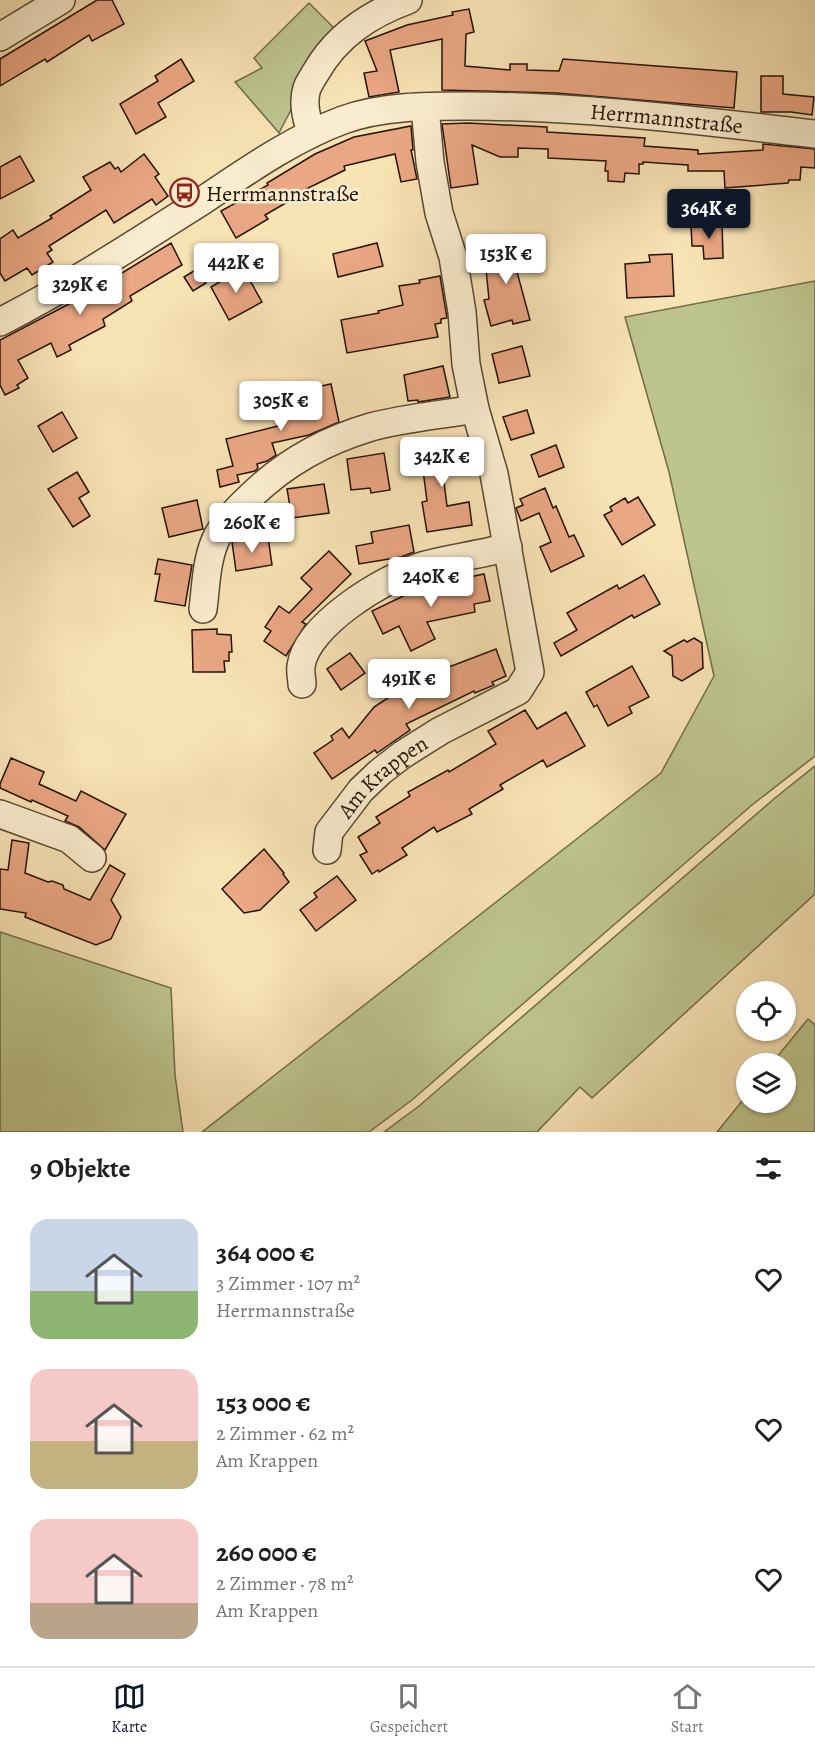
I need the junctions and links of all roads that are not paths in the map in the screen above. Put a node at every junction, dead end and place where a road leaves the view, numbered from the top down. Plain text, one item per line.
1 (62, 0) edge
2 (408, 0) edge
3 (0, 37) edge
4 (424, 107) junction
5 (311, 134) junction
6 (815, 134) edge
7 (0, 322) edge
8 (475, 409) junction
9 (508, 548) junction
10 (203, 609) dead end
11 (302, 684) dead end
12 (0, 814) edge
13 (327, 850) dead end
14 (92, 858) dead end

1 - 3 street
2 - 5 street
4 - 5 street, Herrmannstraße
4 - 6 street, Herrmannstraße
4 - 8 street, Am Krappen
5 - 7 street, Herrmannstraße
8 - 9 street, Am Krappen
8 - 10 street
9 - 11 street
9 - 13 street, Am Krappen
12 - 14 street

